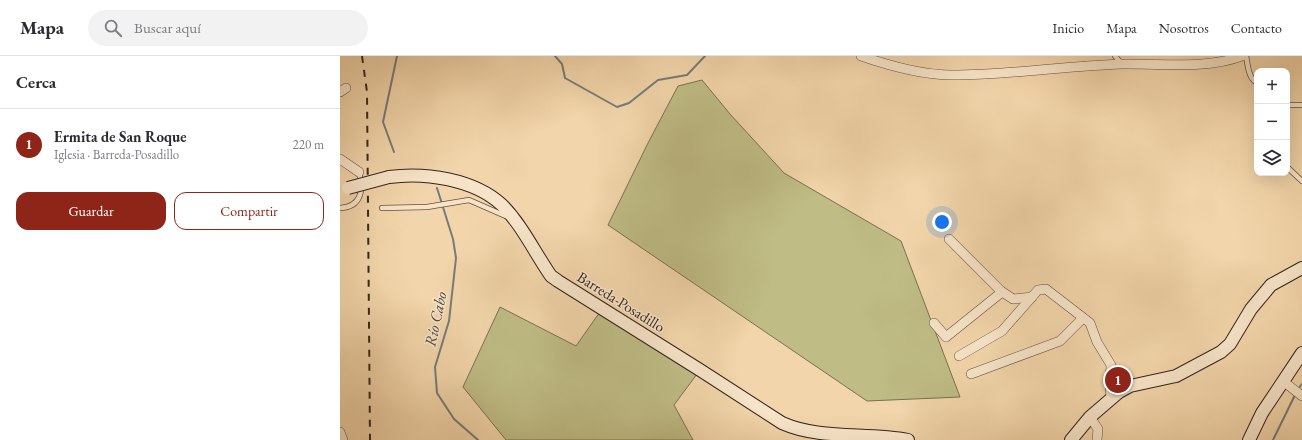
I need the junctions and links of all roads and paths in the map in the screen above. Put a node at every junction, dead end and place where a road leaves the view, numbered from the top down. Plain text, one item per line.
1 (861, 56) edge
2 (1115, 56) edge
3 (1242, 56) edge
4 (1246, 56) edge
5 (1122, 64) junction
6 (1254, 79) edge
7 (1302, 105) edge
8 (1290, 106) edge
9 (340, 159) edge
10 (1290, 170) edge
11 (359, 172) joint
12 (1302, 180) edge
13 (344, 189) edge
14 (340, 208) edge
15 (382, 208) dead end
16 (514, 220) junction
17 (949, 239) dead end
18 (1302, 268) edge
19 (1002, 292) junction
20 (1032, 297) junction
21 (1083, 318) junction
22 (934, 323) dead end
23 (1302, 353) edge
24 (959, 356) dead end
25 (971, 374) dead end
26 (1283, 381) junction
27 (1301, 395) edge
28 (1111, 398) junction
29 (1090, 417) junction
30 (340, 432) edge
31 (343, 440) edge
32 (908, 440) edge
33 (1072, 440) edge
34 (1097, 440) edge
35 (1249, 440) edge

1 - 5 street
2 - 5 lane
3 - 5 street
4 - 6 lane
7 - 8 lane
9 - 11 street
10 - 12 lane
11 - 14 lane
13 - 16 street, Barreda-Posadillo, bridge
15 - 16 lane
16 - 32 street, Barreda-Posadillo
17 - 19 street
18 - 28 street
19 - 20 street
19 - 22 street
20 - 21 street
20 - 24 street
21 - 25 street
21 - 28 street
23 - 26 street
26 - 27 street
26 - 35 street
28 - 29 street
29 - 33 street
29 - 34 street
30 - 31 street

